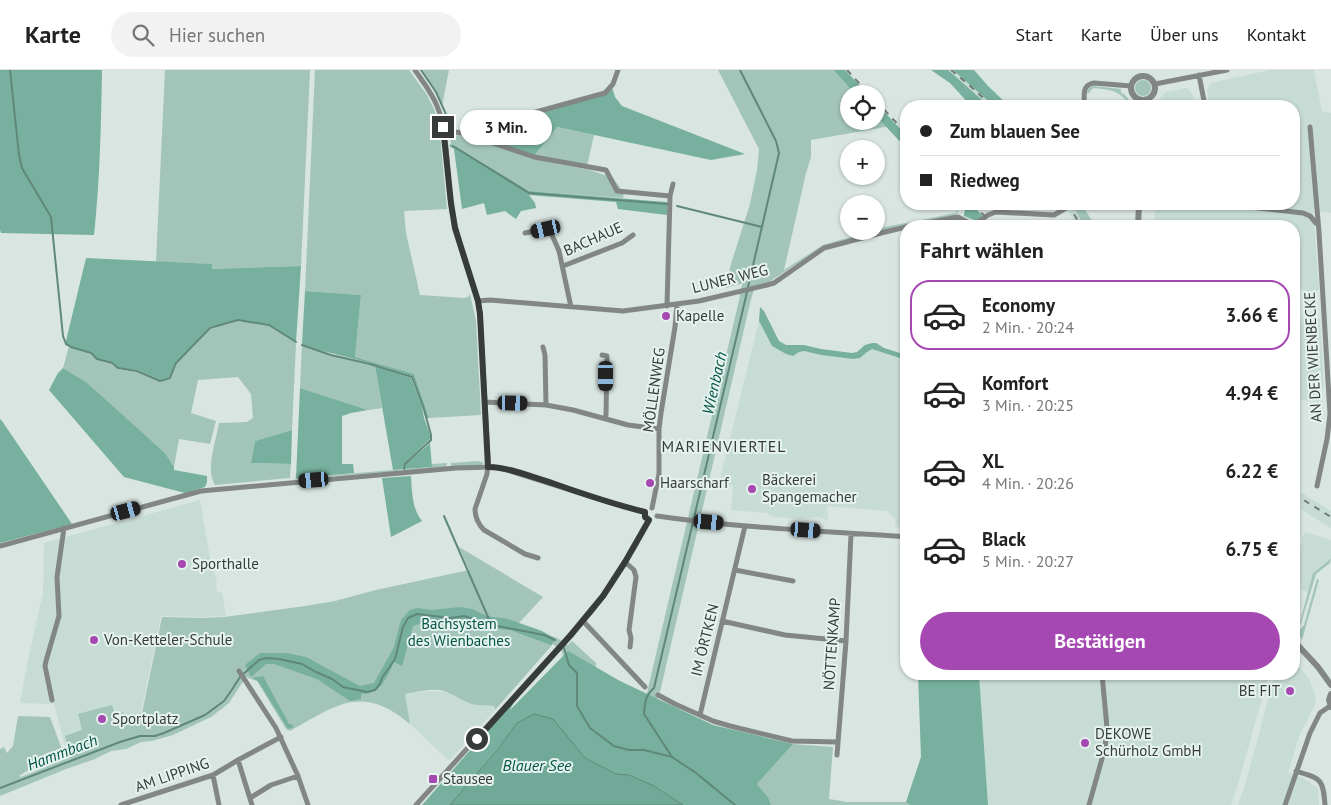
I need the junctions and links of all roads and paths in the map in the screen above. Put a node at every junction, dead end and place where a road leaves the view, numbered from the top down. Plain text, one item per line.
1 (415, 70) edge
2 (618, 70) edge
3 (1227, 70) edge
4 (1142, 73) edge
5 (1199, 75) junction
6 (1155, 84) junction
7 (1131, 86) junction
8 (1084, 100) edge
9 (1139, 100) edge
10 (1147, 100) edge
11 (1204, 100) edge
12 (443, 127) junction
13 (1310, 127) dead end
14 (454, 132) junction
15 (463, 133) junction
16 (444, 136) junction
17 (673, 184) dead end
18 (670, 196) junction
19 (1062, 210) edge
20 (1276, 210) edge
21 (947, 220) edge
22 (962, 220) edge
23 (982, 220) edge
24 (1317, 226) junction
25 (900, 228) edge
26 (526, 233) dead end
27 (633, 235) dead end
28 (563, 266) junction
29 (478, 301) junction
30 (677, 305) junction
31 (667, 306) junction
32 (571, 307) junction
33 (543, 347) dead end
34 (602, 355) dead end
35 (485, 402) junction
36 (546, 405) junction
37 (605, 419) junction
38 (659, 429) junction
39 (488, 467) junction
40 (1317, 486) dead end
41 (652, 508) junction
42 (645, 512) junction
43 (656, 516) junction
44 (649, 520) junction
45 (745, 526) junction
46 (64, 528) junction
47 (851, 534) junction
48 (900, 537) edge
49 (0, 546) edge
50 (538, 558) dead end
51 (625, 562) junction
52 (735, 570) junction
53 (793, 581) dead end
54 (583, 621) junction
55 (722, 621) junction
56 (846, 641) junction
57 (630, 647) dead end
58 (1300, 648) edge
59 (240, 672) dead end
60 (1103, 680) edge
61 (1331, 685) edge
62 (645, 687) dead end
63 (1331, 694) edge
64 (658, 695) dead end
65 (52, 700) dead end
66 (1331, 706) edge
67 (700, 715) junction
68 (280, 737) junction
69 (838, 742) junction
70 (837, 756) dead end
71 (238, 760) junction
72 (1296, 771) junction
73 (213, 776) junction
74 (298, 776) junction
75 (250, 798) junction
76 (122, 805) edge
77 (219, 805) edge
78 (252, 805) edge
79 (308, 805) edge
80 (416, 805) edge
81 (1088, 805) edge
82 (1285, 805) edge
83 (1325, 805) edge

1 - 12 street
2 - 15 street
3 - 5 street
4 - 6 street
4 - 7 street
5 - 6 street
5 - 11 street
6 - 10 street
7 - 8 street
7 - 9 street
12 - 14 street
12 - 16 street
13 - 24 street, AN DER WIENBECKE
14 - 15 street
14 - 16 street
15 - 18 street
16 - 29 street
17 - 18 street, LUNER WEG
18 - 31 street, LUNER WEG
19 - 23 street, LUNER WEG
20 - 24 street
21 - 22 street, LUNER WEG
24 - 40 street, AN DER WIENBECKE
25 - 30 street, LUNER WEG
26 - 28 street
27 - 28 street, BACHAUE
28 - 32 street
29 - 32 street, LUNER WEG
29 - 35 street
30 - 31 street, LUNER WEG
30 - 38 street, MÖLLENWEG
31 - 32 street, LUNER WEG
33 - 36 street
34 - 37 street
35 - 36 street
35 - 39 street
36 - 37 street
37 - 38 street
38 - 41 street, MÖLLENWEG
39 - 42 street
39 - 46 street
39 - 50 street
41 - 42 street
41 - 43 street
42 - 44 street
43 - 44 street
43 - 45 street
44 - 51 street
45 - 47 street
45 - 52 street, IM ÖRTKEN
46 - 49 street
46 - 65 street
47 - 48 street
47 - 56 street, NÖTTENKAMP
51 - 54 street
51 - 57 street
52 - 53 street
52 - 55 street, IM ÖRTKEN
54 - 62 street
54 - 80 street
55 - 56 street
55 - 67 street, IM ÖRTKEN
56 - 69 street, NÖTTENKAMP
58 - 61 street
59 - 68 street
60 - 81 street
63 - 66 street
64 - 67 street
66 - 72 street
67 - 69 street
68 - 71 street, AM LIPPING
68 - 74 street
69 - 70 street, NÖTTENKAMP
71 - 73 street, AM LIPPING
71 - 75 street
72 - 82 street
72 - 83 street
73 - 76 street, AM LIPPING
73 - 77 street
74 - 75 street
74 - 79 street
75 - 78 street

